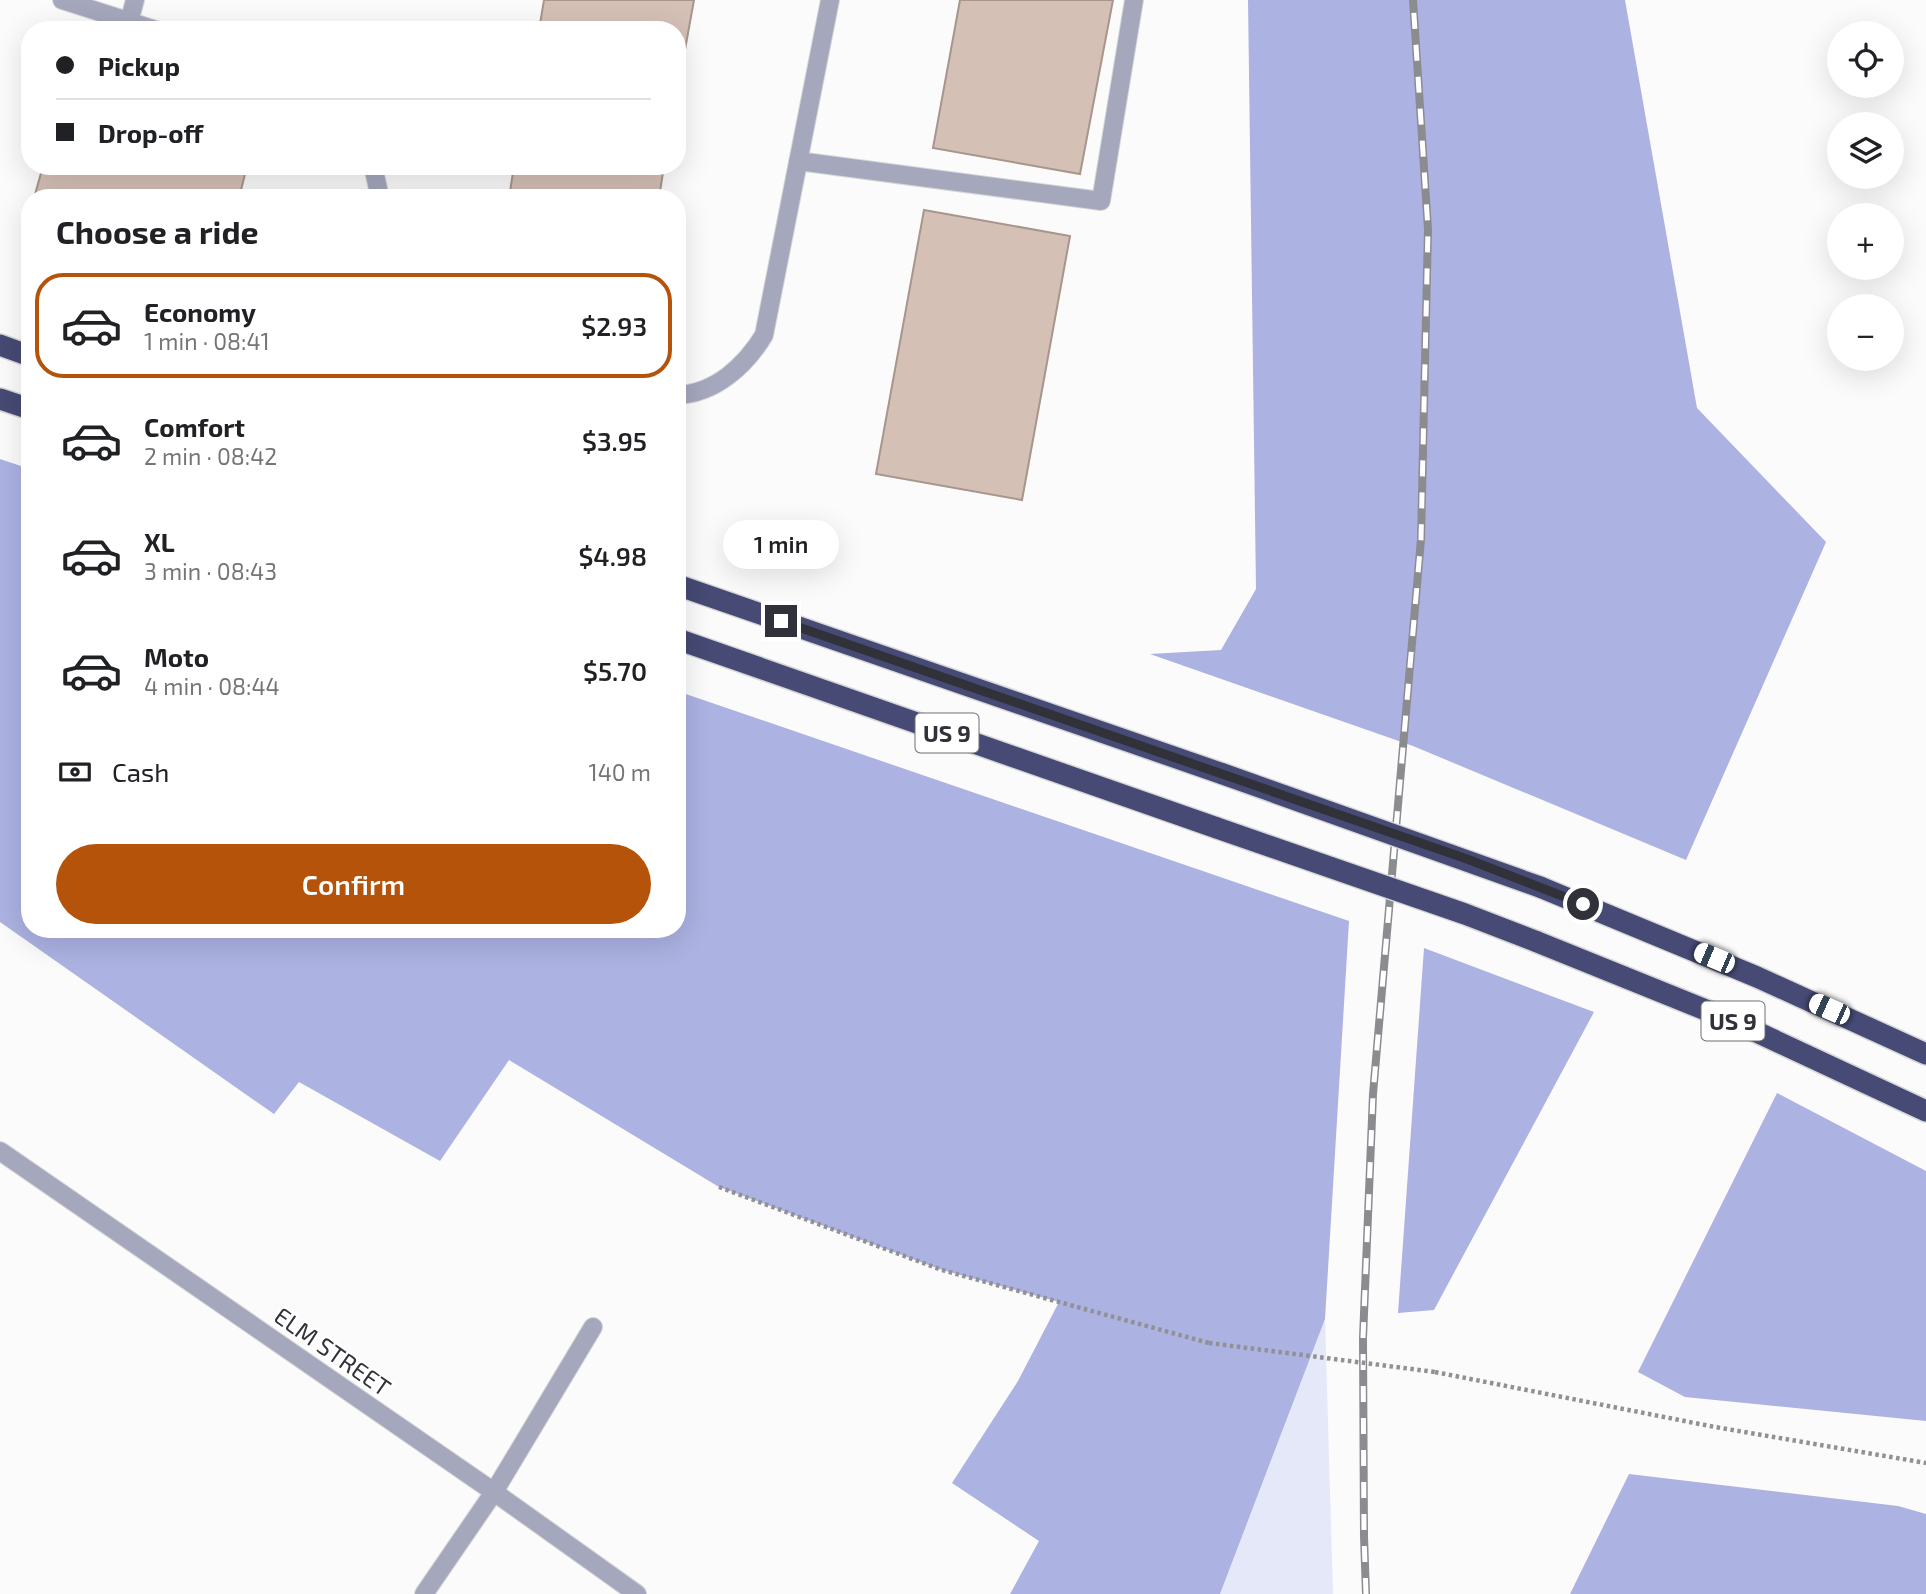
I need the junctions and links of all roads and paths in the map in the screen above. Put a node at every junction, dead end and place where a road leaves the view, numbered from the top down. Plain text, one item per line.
1 (62, 0) edge
2 (135, 0) edge
3 (830, 0) edge
4 (1134, 0) edge
5 (126, 21) edge
6 (129, 21) edge
7 (798, 161) junction
8 (0, 345) edge
9 (21, 353) edge
10 (686, 393) edge
11 (0, 399) edge
12 (21, 406) edge
13 (686, 588) edge
14 (686, 642) edge
15 (1926, 1054) edge
16 (1926, 1111) edge
17 (0, 1151) edge
18 (719, 1187) dead end
19 (593, 1327) dead end
20 (1926, 1463) edge
21 (494, 1492) junction
22 (424, 1594) edge
23 (637, 1594) edge

1 - 5 street
2 - 6 street
3 - 7 street
4 - 7 street
7 - 10 street
8 - 9 highway
11 - 12 highway
13 - 15 highway, US 9, bridge
14 - 16 highway, US 9, bridge
17 - 21 street, ELM STREET
18 - 20 path, bridge
19 - 21 street
21 - 22 street
21 - 23 street, ELM STREET

